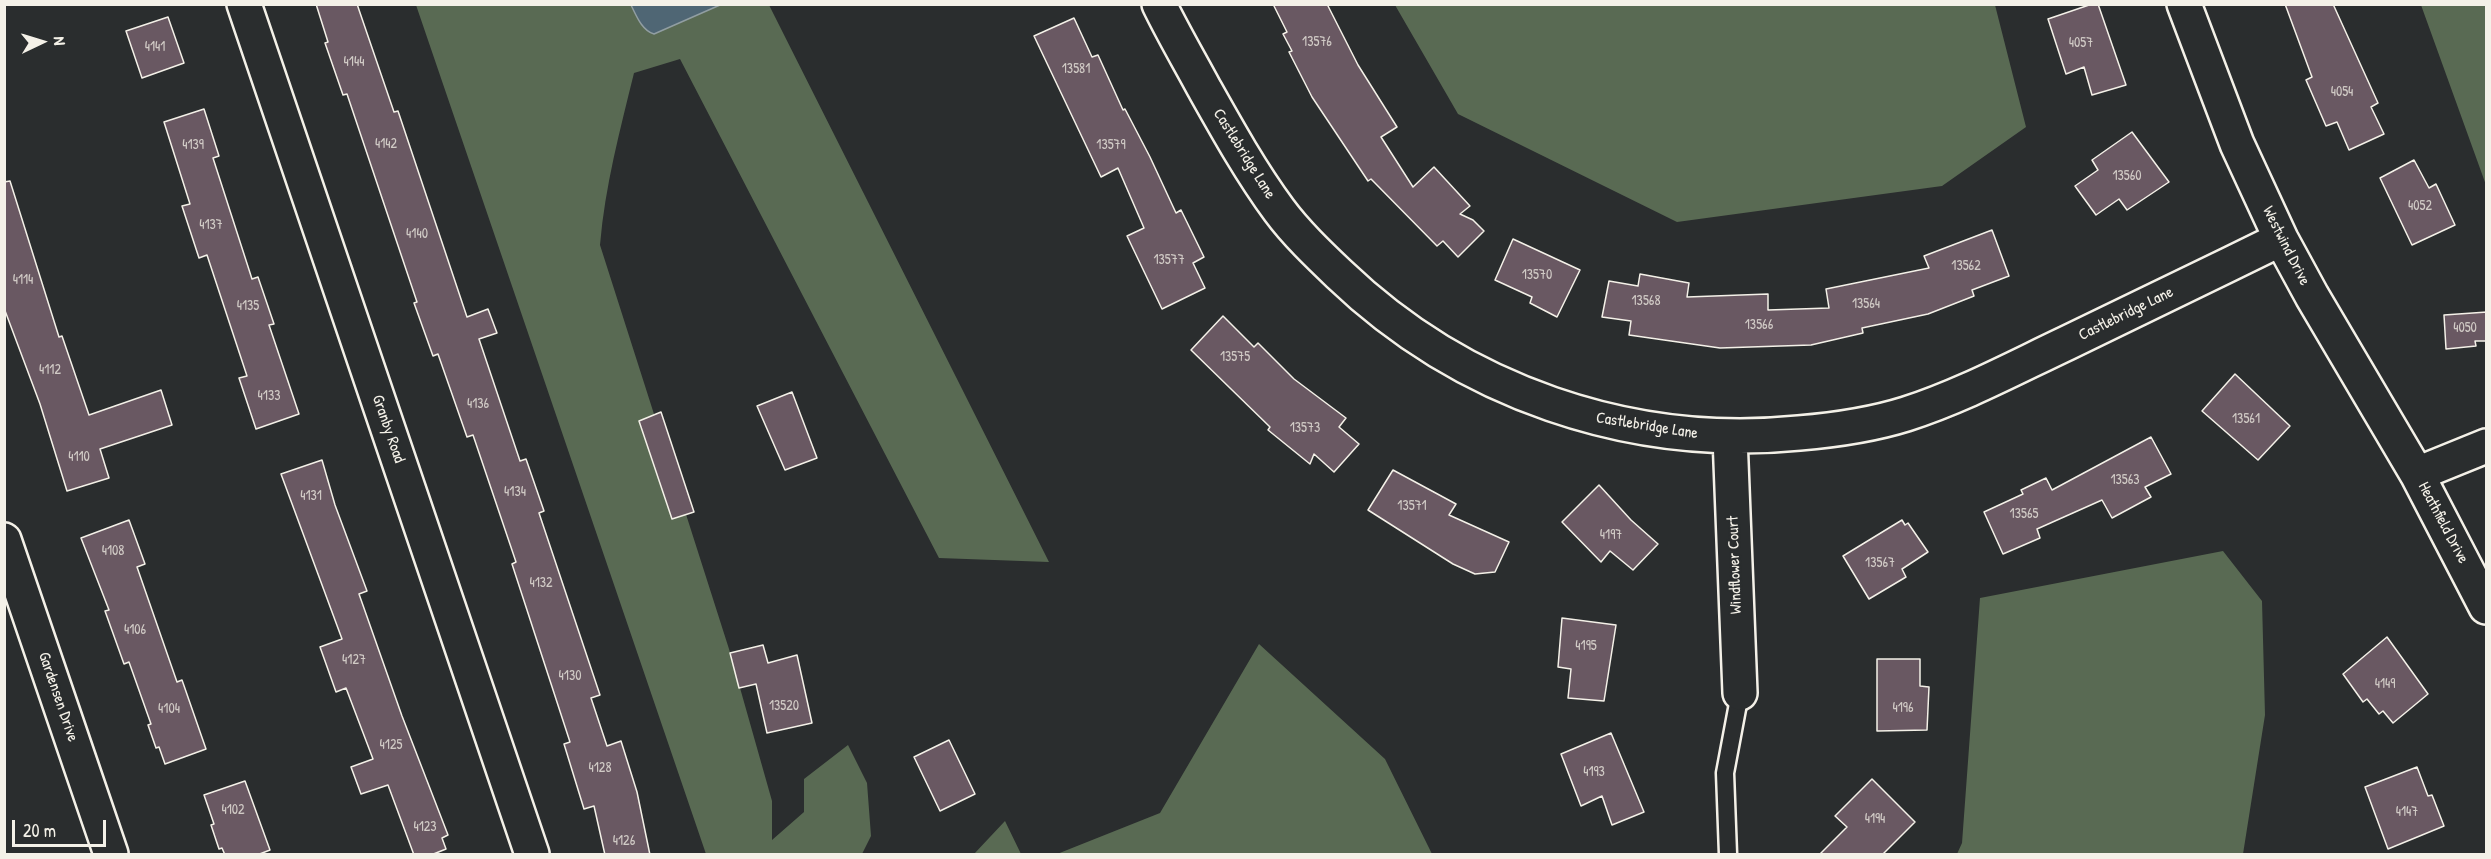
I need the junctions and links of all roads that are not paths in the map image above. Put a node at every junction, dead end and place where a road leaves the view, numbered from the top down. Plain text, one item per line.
1 (244, 4) edge
2 (1159, 4) edge
3 (2184, 4) edge
4 (2281, 239) junction
5 (1730, 437) junction
6 (2487, 446) edge
7 (2417, 474) junction
8 (4, 540) edge
9 (2487, 607) edge
10 (1740, 693) joint
11 (111, 855) edge
12 (532, 855) edge
13 (1728, 855) edge

1 - 12 street, Granby Road
2 - 5 street, Castlebridge Lane
3 - 4 street, Westwind Drive
4 - 5 street, Castlebridge Lane
4 - 7 street, Westwind Drive
5 - 10 street, Windflower Court
6 - 7 street, Heathfield Drive
7 - 9 street, Heathfield Drive
8 - 11 street, Gardensen Drive
10 - 13 lane

